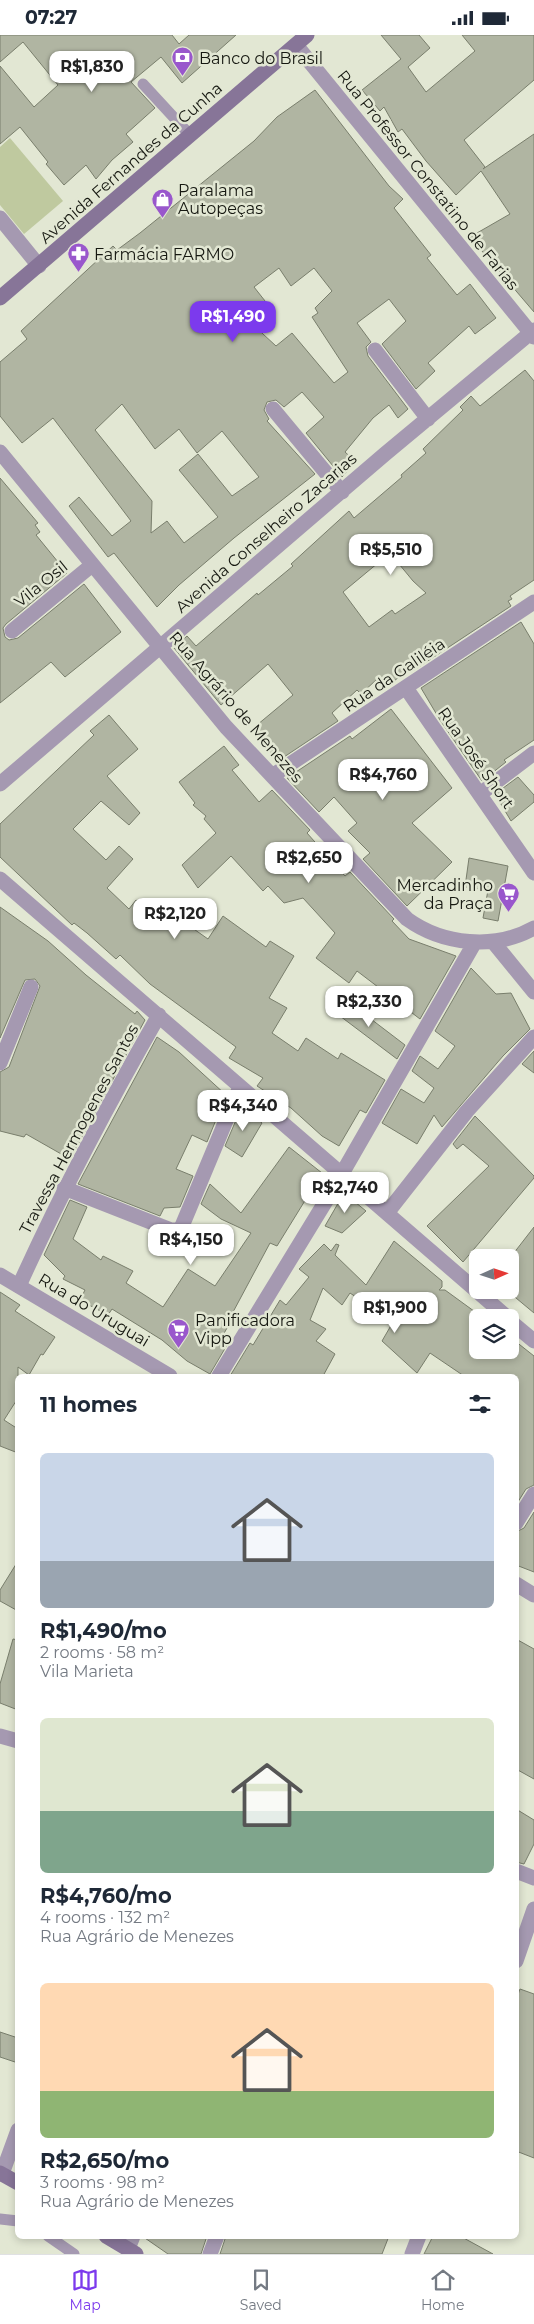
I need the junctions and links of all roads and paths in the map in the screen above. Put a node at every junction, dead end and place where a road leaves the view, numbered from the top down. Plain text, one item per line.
1 (301, 40) edge
2 (143, 84) dead end
3 (190, 135) junction
4 (0, 218) edge
5 (38, 265) junction
6 (0, 298) edge
7 (533, 334) edge
8 (375, 350) dead end
9 (273, 409) dead end
10 (428, 419) junction
11 (0, 452) edge
12 (342, 492) junction
13 (92, 565) junction
14 (534, 602) edge
15 (12, 631) dead end
16 (160, 648) junction
17 (406, 688) junction
18 (534, 753) edge
19 (272, 776) junction
20 (0, 785) edge
21 (480, 794) junction
22 (534, 873) edge
23 (0, 879) edge
24 (534, 928) edge
25 (475, 942) junction
26 (494, 943) junction
27 (31, 987) dead end
28 (534, 993) edge
29 (159, 1015) junction
30 (534, 1037) edge
31 (0, 1063) edge
32 (240, 1087) junction
33 (341, 1175) junction
34 (64, 1188) junction
35 (387, 1213) junction
36 (0, 1275) edge
37 (19, 1286) junction
38 (497, 1309) edge
39 (519, 1328) edge
40 (534, 1341) edge
41 (167, 1374) edge
42 (220, 1374) edge
43 (534, 1494) edge
44 (519, 1518) edge
45 (519, 1586) edge
46 (534, 1595) edge
47 (0, 1736) edge
48 (15, 1740) edge
49 (519, 1872) edge
50 (534, 1878) edge
51 (534, 1909) edge
52 (519, 1952) edge
53 (15, 2138) edge
54 (1, 2173) edge
55 (15, 2181) edge
56 (0, 2219) edge
57 (15, 2221) edge
58 (52, 2239) edge
59 (114, 2239) edge
60 (216, 2239) edge
61 (418, 2239) edge
62 (132, 2246) edge
63 (74, 2254) edge
64 (210, 2254) edge
65 (412, 2254) edge

1 - 3 main road, Avenida Fernandes da Cunha
1 - 7 street, Rua Professor Constatino de Farias
2 - 3 lane
3 - 5 main road, Avenida Fernandes da Cunha
4 - 5 street
5 - 6 main road, Avenida Fernandes da Cunha
7 - 10 street, Avenida Conselheiro Zacarias
8 - 10 street
9 - 12 street
10 - 12 street, Avenida Conselheiro Zacarias
11 - 13 street, Rua Agrário de Menezes
12 - 16 street, Avenida Conselheiro Zacarias
13 - 15 street, Vila Osil
13 - 16 street, Rua Agrário de Menezes
14 - 17 street, Rua da Galiléia
16 - 19 street, Rua Agrário de Menezes
16 - 20 street, Avenida Conselheiro Zacarias
17 - 19 street, Rua da Galiléia
17 - 21 street, Rua José Short
18 - 21 street
19 - 25 street, Rua Agrário de Menezes
21 - 22 street, Rua José Short
23 - 29 street
24 - 26 street, Rua Agrário de Menezes
25 - 26 street, Rua Agrário de Menezes
25 - 33 street
26 - 28 street
27 - 31 street
29 - 32 street
29 - 34 street, Travessa Hermogenes Santos
30 - 35 street
32 - 33 street
32 - 34 street
33 - 35 street
33 - 42 street
34 - 37 street, Travessa Hermogenes Santos
35 - 38 street
36 - 37 street, Rua do Uruguai
37 - 41 street, Rua do Uruguai
39 - 40 street
43 - 44 street
45 - 46 street
47 - 48 street
49 - 50 street
51 - 52 street
53 - 54 street
54 - 55 main road
56 - 57 lane
58 - 63 lane
59 - 62 main road
60 - 64 street
61 - 65 street

